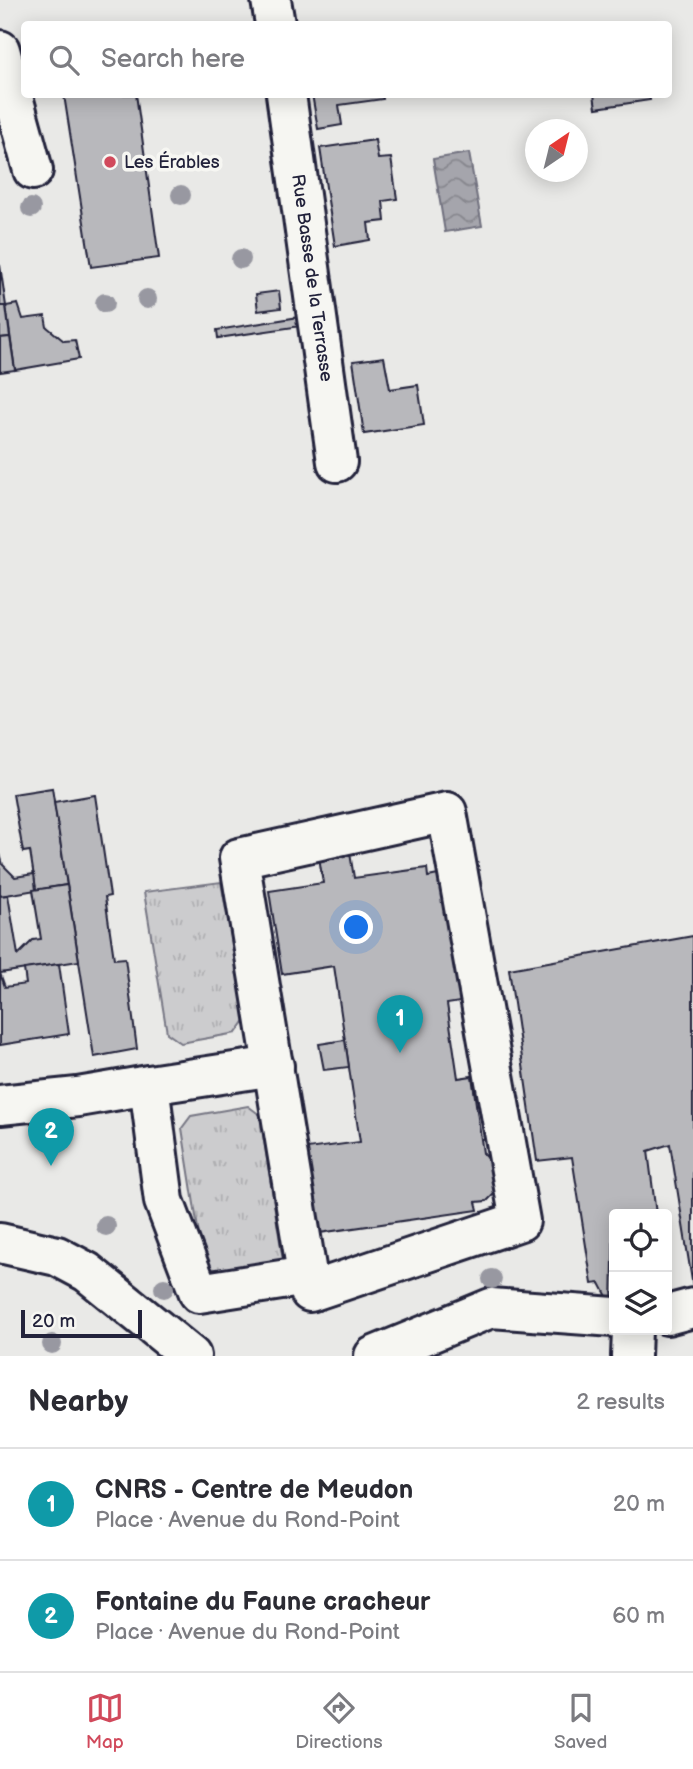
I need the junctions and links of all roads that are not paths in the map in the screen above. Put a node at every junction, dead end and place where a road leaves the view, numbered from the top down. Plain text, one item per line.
1 (271, 0) edge
2 (274, 21) edge
3 (0, 50) edge
4 (287, 98) edge
5 (33, 170) dead end
6 (337, 462) dead end
7 (274, 1066) junction
8 (149, 1085) junction
9 (0, 1105) edge
10 (0, 1243) edge
11 (307, 1276) junction
12 (693, 1308) edge
13 (672, 1314) edge
14 (609, 1317) edge
15 (632, 1335) edge
16 (191, 1356) edge
17 (374, 1356) edge
18 (631, 1356) edge

1 - 2 street
3 - 5 street
4 - 6 street, Rue Basse de la Terrasse
7 - 8 street
7 - 11 street
7 - 11 street
8 - 9 street
8 - 11 street
10 - 16 street
12 - 13 street
14 - 17 street
15 - 18 street

